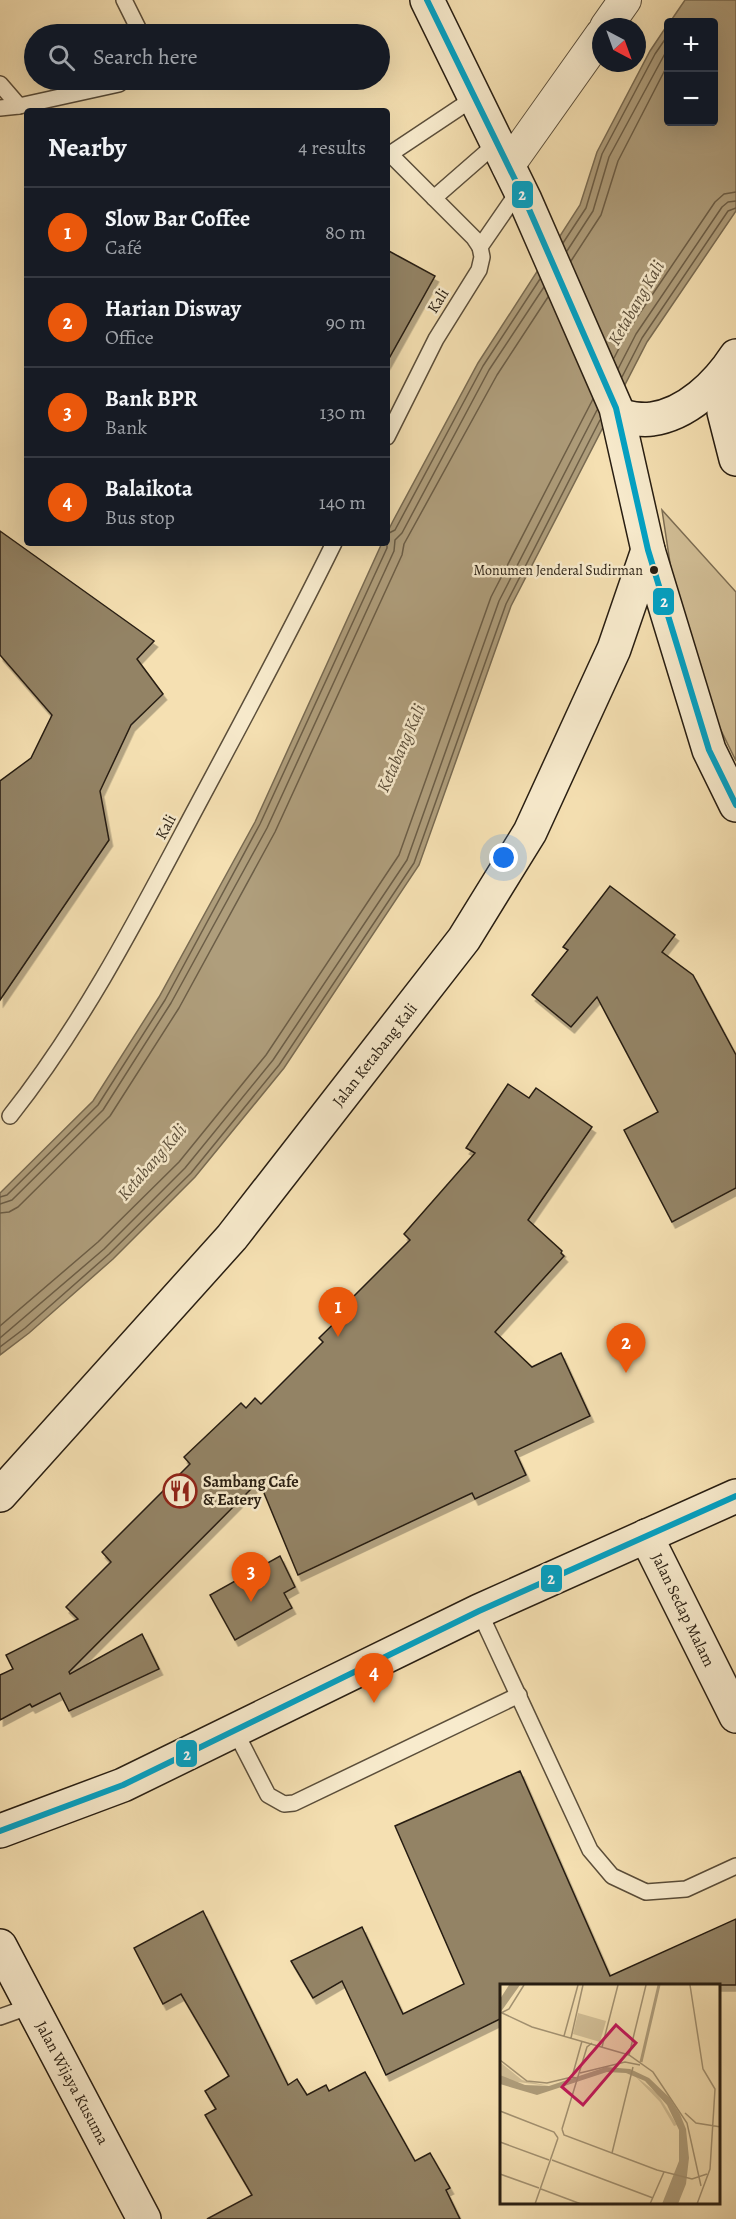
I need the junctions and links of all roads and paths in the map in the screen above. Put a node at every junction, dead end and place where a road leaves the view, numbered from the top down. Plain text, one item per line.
1 (124, 0) edge
2 (427, 0) edge
3 (626, 0) edge
4 (613, 18) edge
5 (136, 24) edge
6 (592, 49) edge
7 (0, 84) edge
8 (92, 90) edge
9 (474, 98) junction
10 (19, 106) junction
11 (0, 108) edge
12 (390, 153) edge
13 (390, 155) edge
14 (512, 174) junction
15 (434, 198) junction
16 (480, 247) junction
17 (731, 363) edge
18 (617, 412) junction
19 (390, 431) edge
20 (736, 459) edge
21 (333, 546) edge
22 (648, 550) junction
23 (736, 805) edge
24 (10, 1116) dead end
25 (0, 1495) edge
26 (736, 1496) edge
27 (646, 1536) junction
28 (479, 1611) junction
29 (519, 1695) junction
30 (736, 1716) edge
31 (234, 1729) junction
32 (0, 1831) edge
33 (736, 1866) edge
34 (0, 1946) edge
35 (31, 2006) junction
36 (0, 2017) edge
37 (144, 2219) edge

1 - 5 lane
2 - 9 main road
3 - 4 street
6 - 14 street
7 - 10 lane
8 - 10 lane
9 - 12 lane
9 - 14 main road
10 - 11 lane
13 - 15 lane
14 - 15 lane
14 - 16 lane, Kali
14 - 18 main road
15 - 16 lane
16 - 19 lane, Kali
17 - 18 main road
17 - 20 main road
18 - 22 main road
21 - 24 lane, Kali
22 - 23 main road
22 - 25 main road, Jalan Ketabang Kali
26 - 27 main road
27 - 28 main road
27 - 30 main road, Jalan Sedap Malam
28 - 29 lane
28 - 31 main road
29 - 31 lane
29 - 33 lane
31 - 32 main road
34 - 35 main road, Jalan Wijaya Kusuma
35 - 36 lane
35 - 37 main road, Jalan Wijaya Kusuma

